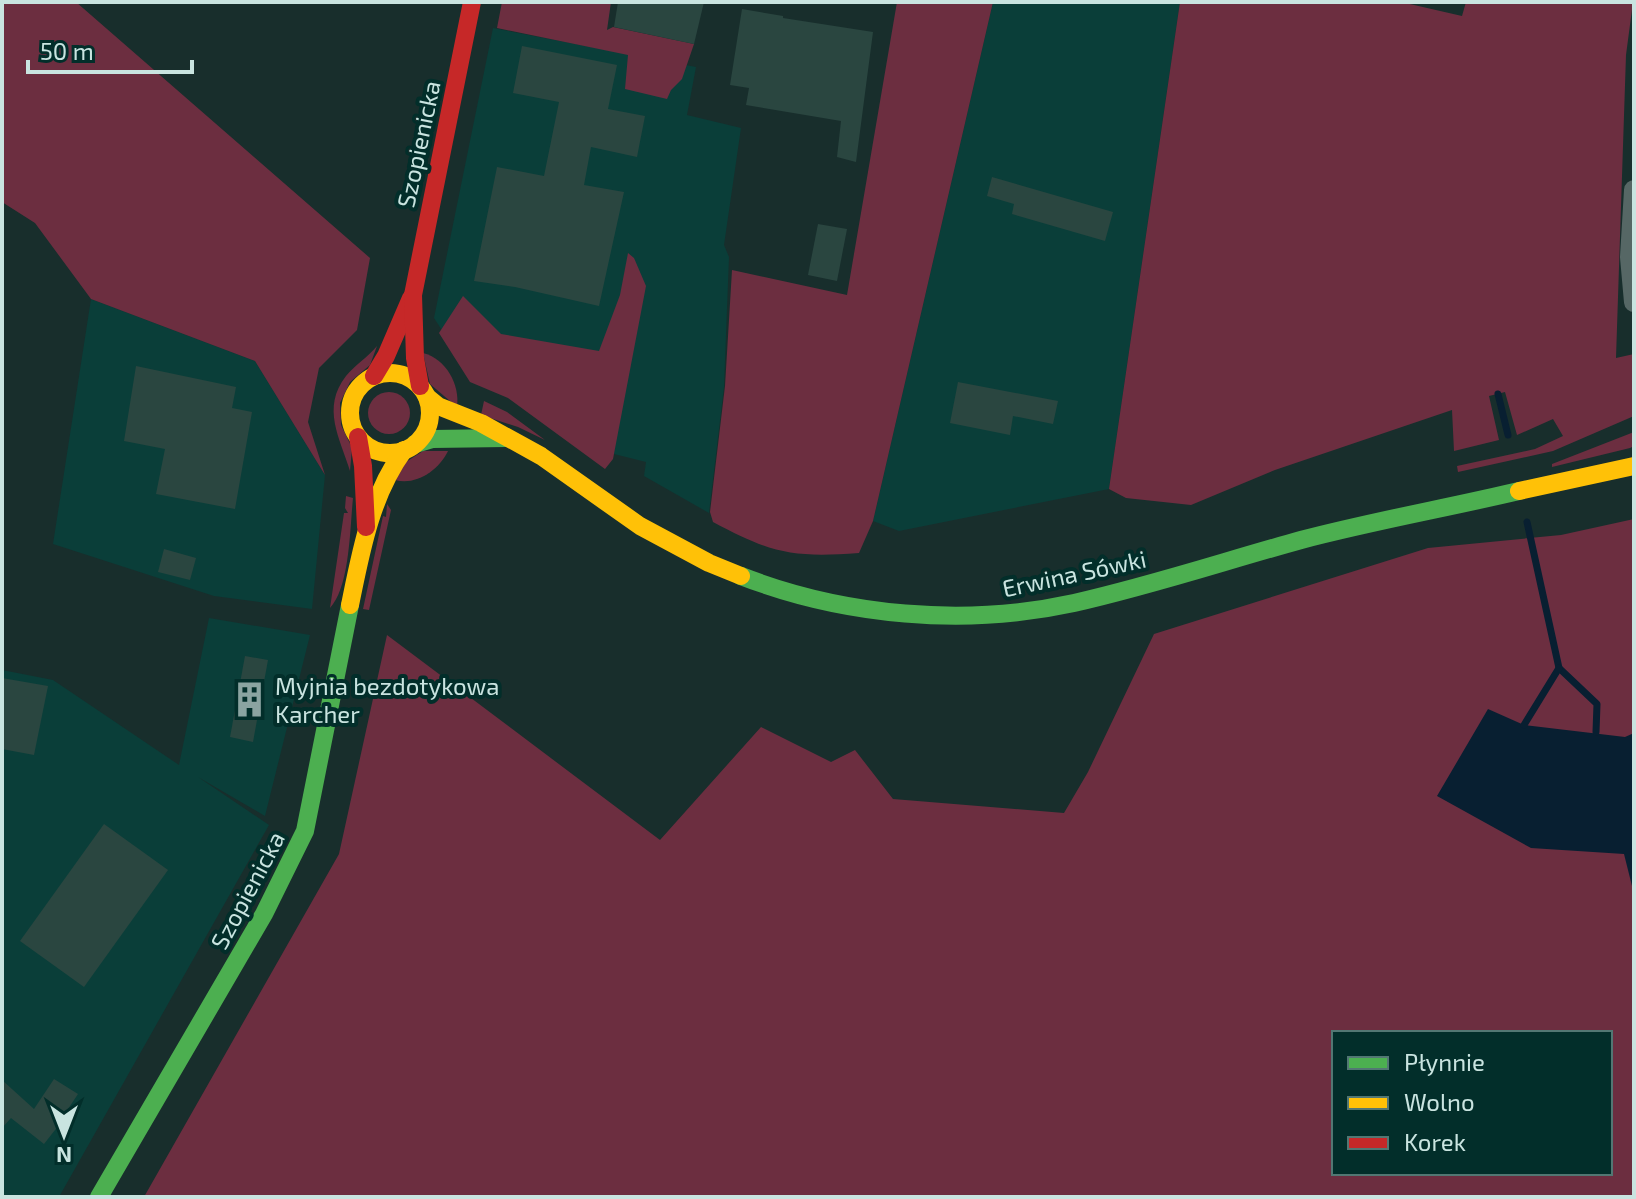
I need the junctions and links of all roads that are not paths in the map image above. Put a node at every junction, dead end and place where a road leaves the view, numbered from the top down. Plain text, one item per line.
1 (472, 2) edge
2 (1634, 190) edge
3 (1633, 291) edge
4 (413, 295) junction
5 (374, 376) junction
6 (423, 392) junction
7 (358, 437) junction
8 (506, 438) junction
9 (409, 447) junction
10 (1634, 466) edge
11 (366, 527) junction
12 (99, 1197) edge

1 - 4 street, Szopienicka
2 - 3 street
4 - 5 street, Szopienicka
4 - 6 street, Szopienicka
5 - 6 street
5 - 7 street
6 - 8 street, Erwina Sówki
6 - 9 street
7 - 9 street
7 - 11 street, Szopienicka
8 - 9 street, Erwina Sówki
8 - 10 street, Erwina Sówki
9 - 11 street, Szopienicka
11 - 12 street, Szopienicka

